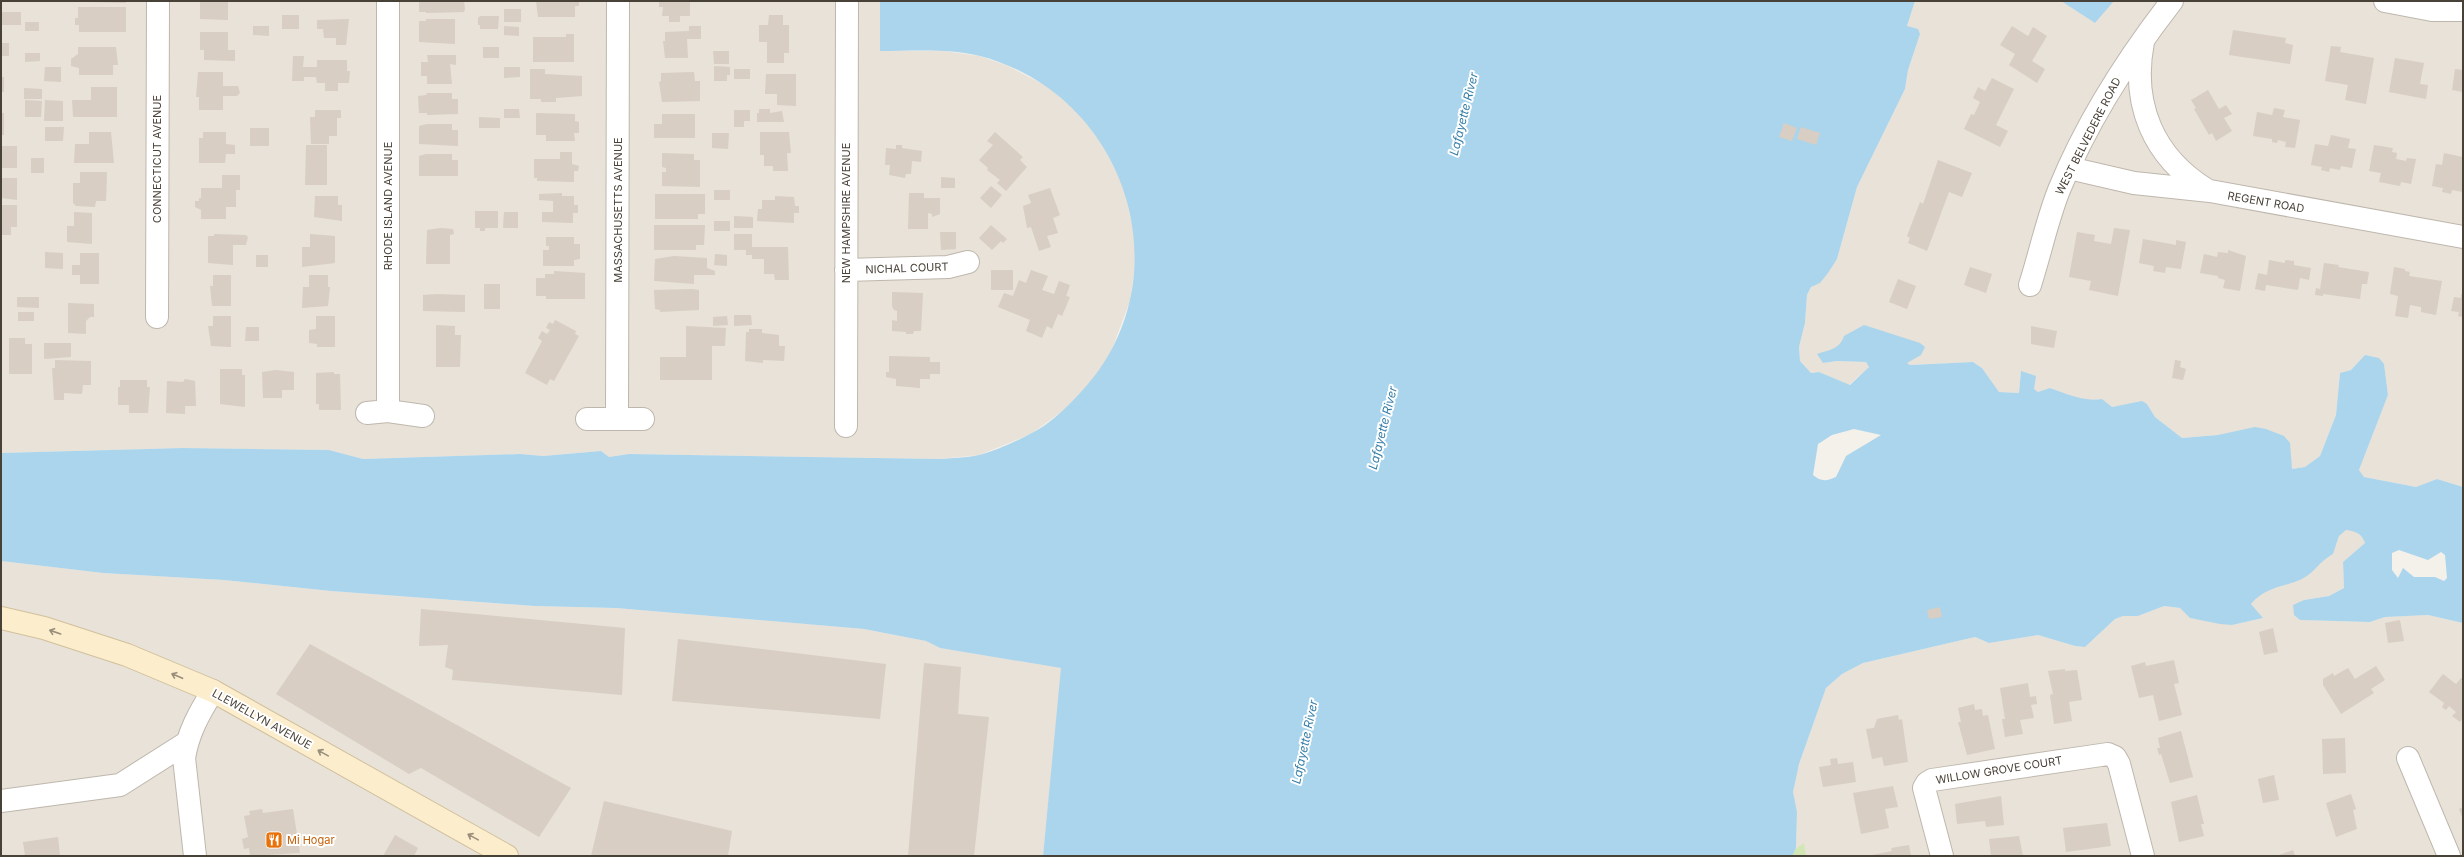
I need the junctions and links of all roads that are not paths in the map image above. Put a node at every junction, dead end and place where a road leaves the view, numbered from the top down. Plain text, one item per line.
1 (158, 1) edge
2 (388, 1) edge
3 (618, 1) edge
4 (847, 1) edge
5 (2172, 1) edge
6 (2385, 1) edge
7 (2463, 10) edge
8 (2144, 37) junction
9 (2069, 168) junction
10 (2210, 191) junction
11 (2463, 237) edge
12 (968, 262) dead end
13 (846, 270) junction
14 (2030, 286) dead end
15 (157, 317) dead end
16 (388, 412) junction
17 (367, 413) dead end
18 (423, 416) dead end
19 (587, 419) dead end
20 (617, 419) junction
21 (643, 419) dead end
22 (846, 426) dead end
23 (1, 618) edge
24 (213, 691) junction
25 (186, 742) junction
26 (2408, 758) dead end
27 (1, 801) edge
28 (195, 856) edge
29 (507, 856) edge
30 (1942, 856) edge
31 (2144, 856) edge
32 (2450, 856) edge

1 - 15 street, CONNECTICUT AVENUE
2 - 16 street, RHODE ISLAND AVENUE
3 - 20 street, MASSACHUSETTS AVENUE
4 - 13 street, NEW HAMPSHIRE AVENUE
5 - 8 street, WEST BELVEDERE ROAD
6 - 7 street
8 - 9 street, WEST BELVEDERE ROAD
8 - 10 street, WEST BELVEDERE ROAD
9 - 10 street, REGENT ROAD
9 - 14 street, WEST BELVEDERE ROAD
10 - 11 street, REGENT ROAD
12 - 13 street, NICHAL COURT
13 - 22 street, NEW HAMPSHIRE AVENUE
16 - 17 street
16 - 18 street
19 - 20 street
20 - 21 street
24 -> 23 street, LLEWELLYN AVENUE
24 - 25 street
29 -> 24 street, LLEWELLYN AVENUE
25 - 27 street
25 - 28 street
26 - 32 street
30 - 31 street, WILLOW GROVE COURT

